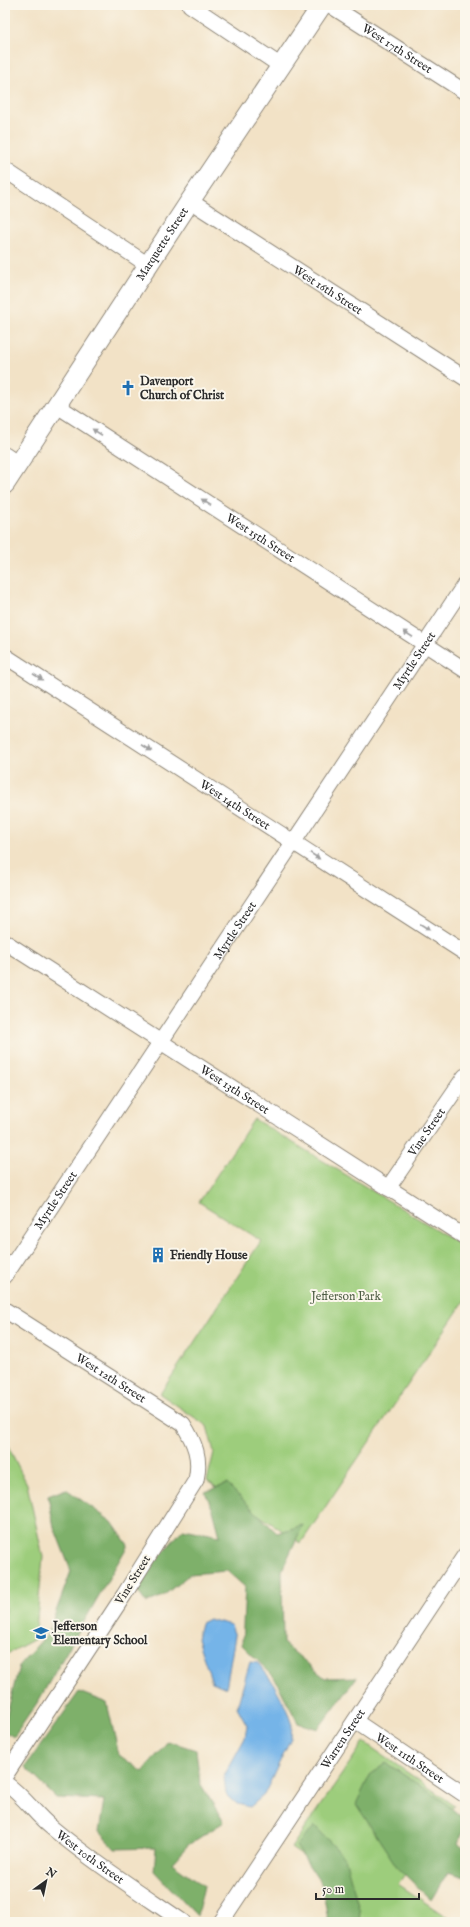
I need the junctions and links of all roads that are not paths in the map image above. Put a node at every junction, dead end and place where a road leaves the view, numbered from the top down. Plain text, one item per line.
1 (190, 5) edge
2 (322, 5) edge
3 (330, 5) edge
4 (281, 66) junction
5 (465, 92) edge
6 (5, 170) edge
7 (190, 201) junction
8 (148, 265) junction
9 (465, 378) edge
10 (56, 406) junction
11 (12, 459) edge
12 (5, 484) edge
13 (465, 584) edge
14 (425, 645) junction
15 (5, 656) edge
16 (465, 670) edge
17 (294, 842) junction
18 (5, 942) edge
19 (465, 953) edge
20 (161, 1042) junction
21 (465, 1076) edge
22 (388, 1188) junction
23 (465, 1237) edge
24 (5, 1276) edge
25 (5, 1310) edge
26 (198, 1461) joint
27 (465, 1555) edge
28 (354, 1721) junction
29 (5, 1776) edge
30 (5, 1783) edge
31 (465, 1795) edge
32 (183, 1922) edge
33 (221, 1922) edge

1 - 4 street
2 - 4 street, Marquette Street
3 - 5 street, West 17th Street
4 - 7 street, Marquette Street
6 - 8 street
7 - 8 street, Marquette Street
7 - 9 street, West 16th Street
8 - 10 street, Marquette Street
10 - 11 street, Marquette Street
14 -> 10 street, West 15th Street
11 - 12 street, Marquette Street
13 - 14 street, Myrtle Street
14 - 16 street, West 15th Street
14 - 17 street, Myrtle Street
15 -> 17 street, West 14th Street
17 -> 19 street, West 14th Street
17 - 20 street, Myrtle Street
18 - 20 street, West 13th Street
20 - 22 street, West 13th Street
20 - 24 street, Myrtle Street
21 - 22 street, Vine Street
22 - 23 street, West 13th Street
25 - 26 street, West 12th Street
26 - 29 street, Vine Street
27 - 28 street, Warren Street
28 - 31 street, West 11th Street
28 - 33 street, Warren Street
30 - 32 street, West 10th Street

